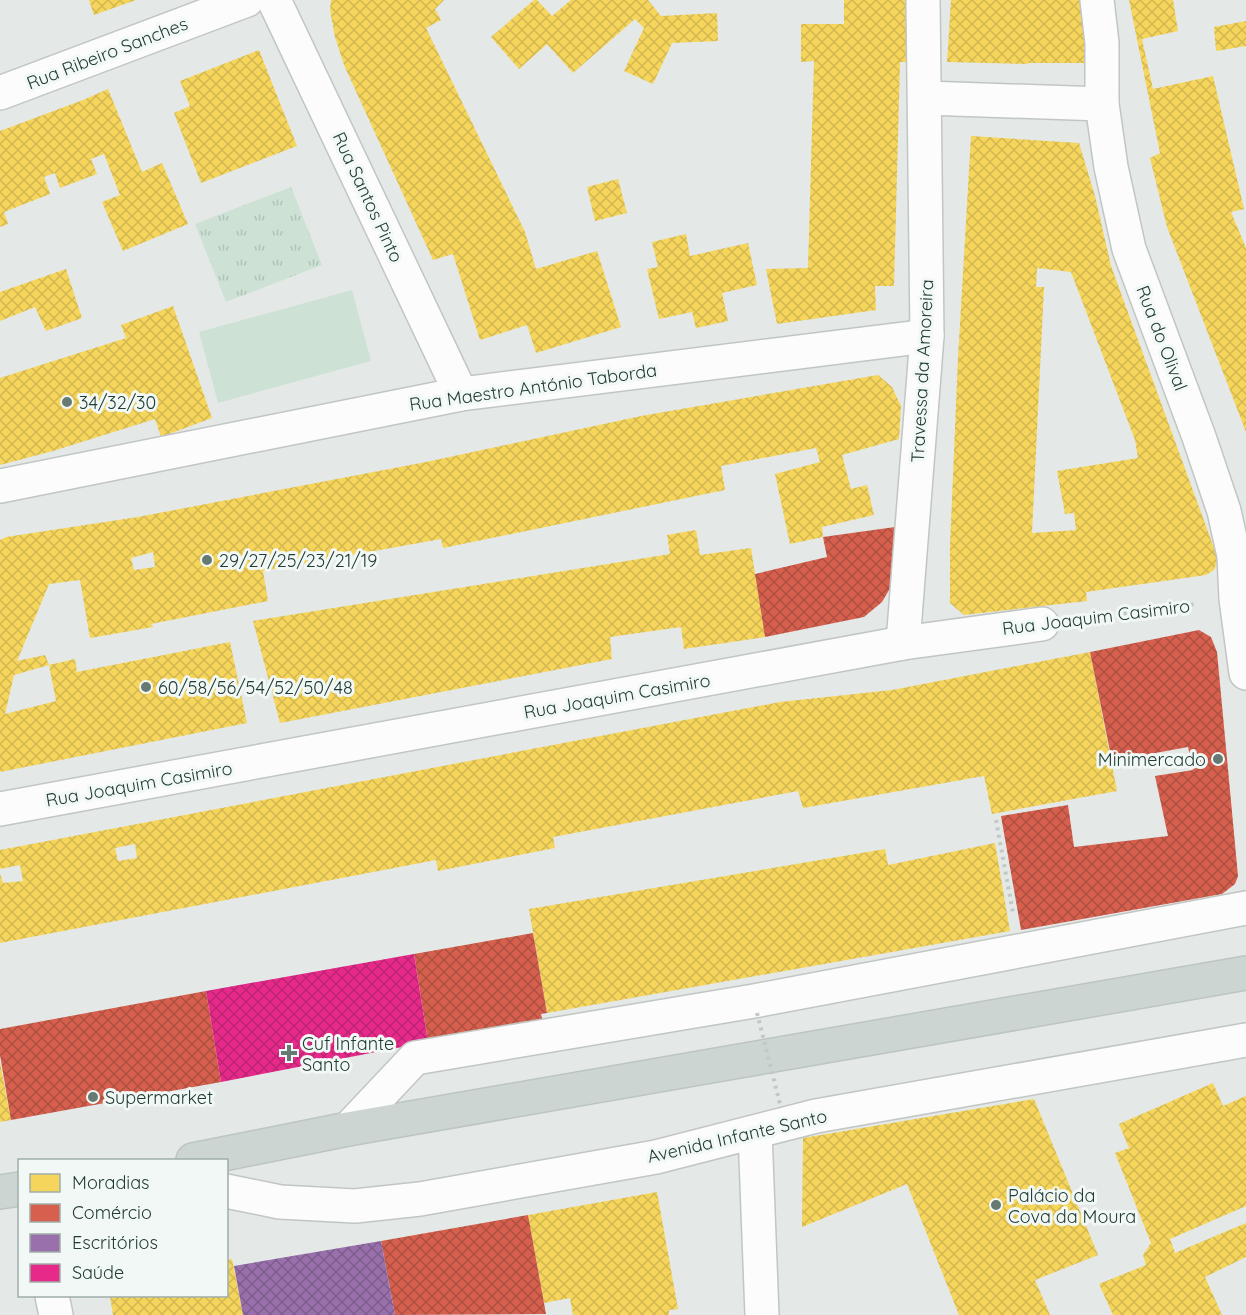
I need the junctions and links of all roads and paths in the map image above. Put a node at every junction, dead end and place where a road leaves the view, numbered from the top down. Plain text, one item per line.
1 (247, 0) edge
2 (274, 0) edge
3 (923, 0) edge
4 (1097, 0) edge
5 (0, 93) edge
6 (926, 98) junction
7 (1102, 104) junction
8 (927, 336) junction
9 (461, 394) junction
10 (0, 486) edge
11 (1236, 599) junction
12 (1042, 624) joint
13 (903, 643) junction
14 (1246, 673) edge
15 (0, 809) edge
16 (996, 820) dead end
17 (1246, 908) edge
18 (1020, 950) junction
19 (1246, 973) edge
20 (757, 1013) dead end
21 (1246, 1040) edge
22 (782, 1108) dead end
23 (348, 1130) junction
24 (755, 1132) junction
25 (203, 1159) edge
26 (18, 1189) edge
27 (228, 1191) edge
28 (0, 1192) edge
29 (52, 1297) edge
30 (56, 1315) edge
31 (762, 1315) edge

1 - 5 street, Rua Ribeiro Sanches
2 - 9 street, Rua Santos Pinto
3 - 6 street, Travessa da Amoreira
4 - 7 street, Rua do Olival
6 - 7 street
6 - 8 street, Travessa da Amoreira
7 - 11 street, Rua do Olival
8 - 9 street, Rua Maestro António Taborda
8 - 13 street, Travessa da Amoreira
9 - 10 street, Rua Maestro António Taborda
11 - 12 path, Rua Joaquim Casimiro
11 - 14 street, Rua do Olival
12 - 13 street, Rua Joaquim Casimiro
13 - 15 street, Rua Joaquim Casimiro
16 - 18 path
17 - 18 street
18 - 23 street
19 - 23 main road
20 - 22 path, bridge
21 - 24 street, Avenida Infante Santo
23 - 25 main road
24 - 27 street, Avenida Infante Santo
24 - 31 street
26 - 28 main road
29 - 30 street

